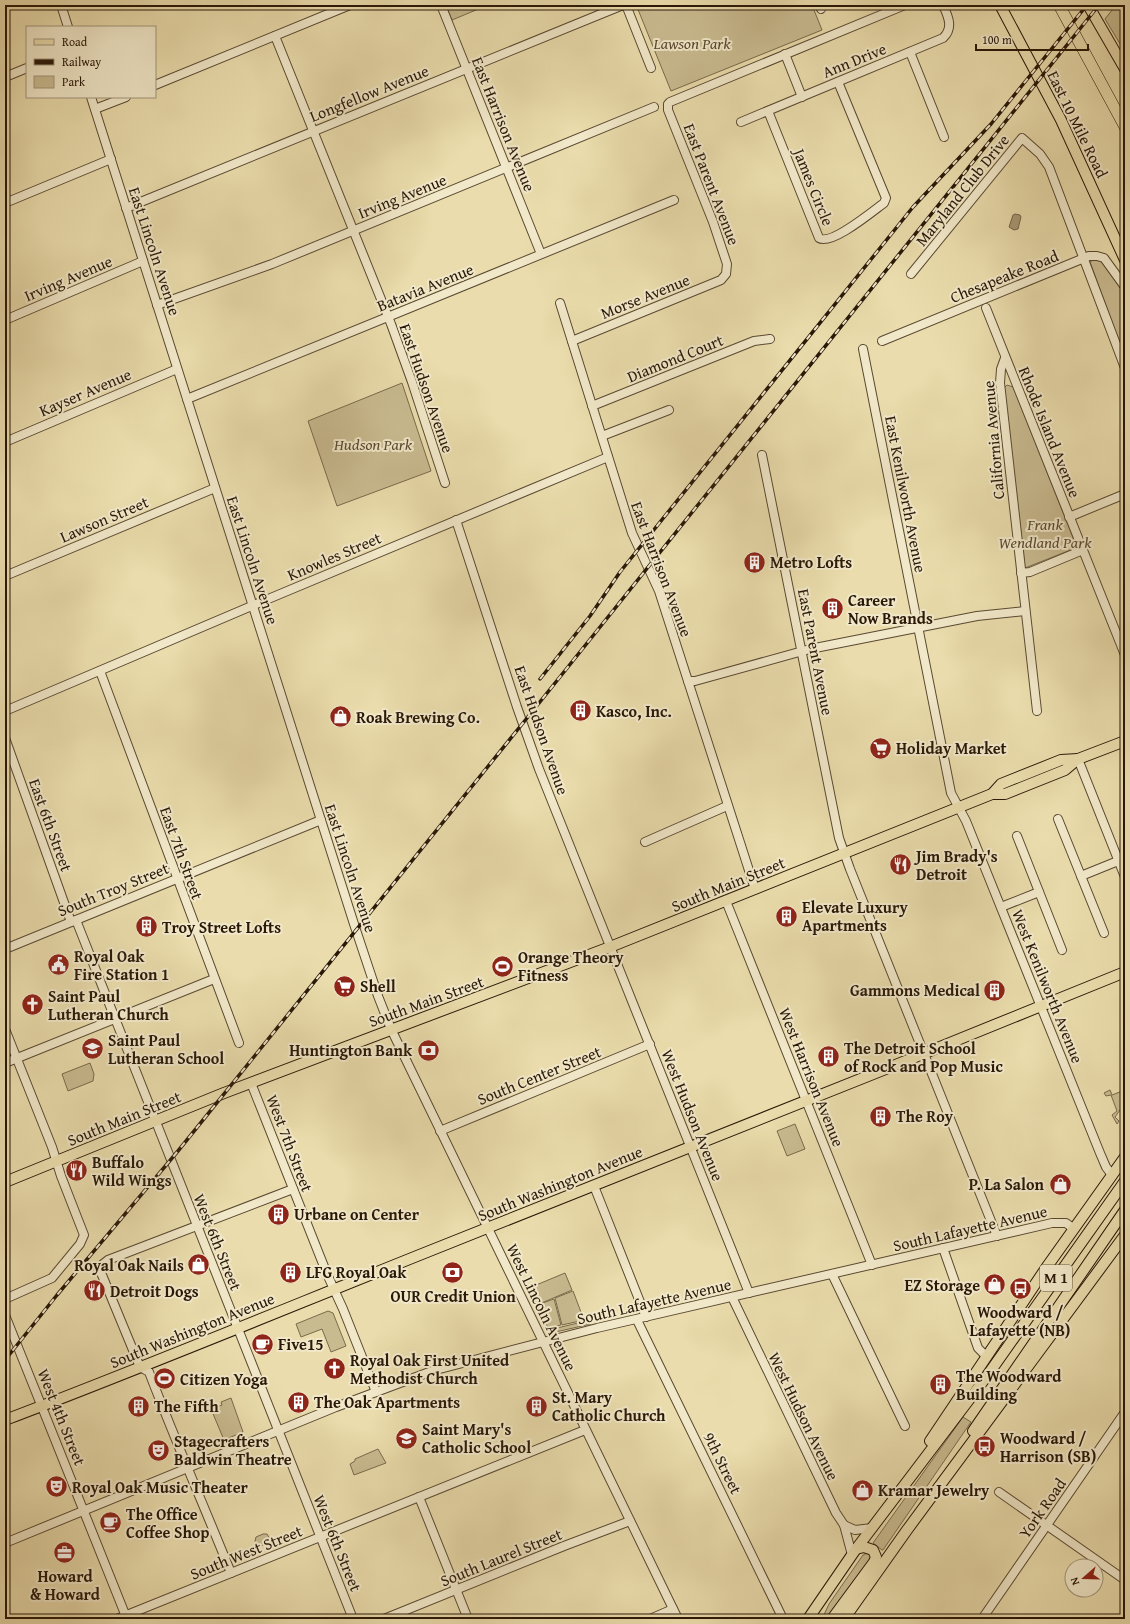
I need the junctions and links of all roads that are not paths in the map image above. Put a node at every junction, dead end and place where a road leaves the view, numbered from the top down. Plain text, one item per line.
1 (61, 5) edge
2 (350, 5) edge
3 (441, 5) edge
4 (625, 5) edge
5 (905, 5) edge
6 (943, 5) edge
7 (1000, 5) edge
8 (1059, 5) edge
9 (1088, 5) edge
10 (68, 26) edge
11 (275, 36) junction
12 (910, 52) junction
13 (785, 54) junction
14 (26, 68) edge
15 (651, 68) dead end
16 (466, 69) junction
17 (1125, 70) edge
18 (5, 77) edge
19 (838, 82) junction
20 (156, 85) edge
21 (802, 97) junction
22 (91, 98) edge
23 (123, 98) edge
24 (654, 108) dead end
25 (95, 109) junction
26 (768, 111) junction
27 (741, 122) dead end
28 (1125, 127) edge
29 (313, 131) junction
30 (944, 137) dead end
31 (111, 159) junction
32 (507, 168) junction
33 (674, 200) dead end
34 (5, 203) edge
35 (126, 208) junction
36 (353, 231) junction
37 (542, 254) junction
38 (1084, 258) junction
39 (1125, 260) edge
40 (143, 261) junction
41 (726, 274) joint
42 (911, 274) dead end
43 (1125, 287) edge
44 (560, 303) dead end
45 (157, 305) junction
46 (986, 308) dead end
47 (388, 318) junction
48 (5, 320) edge
49 (770, 339) dead end
50 (572, 341) junction
51 (882, 341) dead end
52 (863, 349) dead end
53 (1005, 358) junction
54 (1125, 368) edge
55 (177, 369) junction
56 (187, 399) junction
57 (592, 406) junction
58 (669, 410) dead end
59 (602, 436) junction
60 (5, 442) edge
61 (762, 455) dead end
62 (608, 457) junction
63 (444, 483) dead end
64 (215, 488) junction
65 (1125, 494) edge
66 (1069, 517) junction
67 (456, 520) junction
68 (1083, 550) junction
69 (1021, 573) junction
70 (5, 576) edge
71 (252, 606) junction
72 (1025, 611) junction
73 (918, 628) junction
74 (802, 650) junction
75 (1125, 654) edge
76 (100, 671) junction
77 (688, 681) junction
78 (5, 711) edge
79 (1037, 711) dead end
80 (5, 738) edge
81 (1125, 740) edge
82 (1078, 759) junction
83 (727, 806) junction
84 (959, 807) junction
85 (1058, 819) dead end
86 (321, 820) junction
87 (1017, 836) dead end
88 (646, 842) dead end
89 (844, 853) junction
90 (1118, 861) junction
91 (1081, 876) junction
92 (1125, 878) edge
93 (176, 879) junction
94 (755, 889) junction
95 (1039, 892) junction
96 (726, 901) junction
97 (1001, 907) junction
98 (73, 921) junction
99 (1104, 933) dead end
100 (610, 947) junction
101 (5, 948) edge
102 (1062, 950) dead end
103 (1125, 972) edge
104 (214, 979) junction
105 (1041, 1006) junction
106 (115, 1019) junction
107 (5, 1030) edge
108 (391, 1030) junction
109 (239, 1043) dead end
110 (650, 1044) junction
111 (924, 1054) junction
112 (16, 1058) junction
113 (5, 1063) edge
114 (251, 1083) junction
115 (806, 1101) junction
116 (155, 1121) junction
117 (440, 1131) junction
118 (691, 1147) junction
119 (1125, 1157) edge
120 (56, 1161) junction
121 (1112, 1175) junction
122 (1125, 1181) edge
123 (5, 1182) edge
124 (594, 1186) junction
125 (293, 1189) junction
126 (1125, 1210) edge
127 (197, 1226) junction
128 (488, 1228) junction
129 (1074, 1229) junction
130 (1125, 1235) edge
131 (997, 1236) junction
132 (943, 1248) junction
133 (872, 1264) junction
134 (832, 1274) junction
135 (335, 1290) junction
136 (749, 1293) junction
137 (732, 1297) junction
138 (5, 1299) edge
139 (5, 1315) edge
140 (646, 1317) junction
141 (637, 1320) junction
142 (238, 1329) junction
143 (542, 1341) junction
144 (987, 1357) junction
145 (140, 1367) junction
146 (376, 1392) junction
147 (42, 1406) junction
148 (1125, 1412) edge
149 (5, 1420) edge
150 (905, 1426) dead end
151 (586, 1430) junction
152 (278, 1431) junction
153 (188, 1468) junction
154 (999, 1492) dead end
155 (418, 1497) junction
156 (891, 1501) junction
157 (84, 1510) junction
158 (630, 1521) junction
159 (913, 1522) junction
160 (844, 1526) junction
161 (1047, 1526) junction
162 (872, 1528) junction
163 (320, 1537) junction
164 (5, 1543) edge
165 (854, 1552) junction
166 (231, 1574) junction
167 (1125, 1580) edge
168 (456, 1590) junction
169 (823, 1599) junction
170 (673, 1609) junction
171 (1125, 1616) edge
172 (126, 1617) edge
173 (117, 1619) edge
174 (353, 1619) edge
175 (384, 1619) edge
176 (468, 1619) edge
177 (650, 1619) edge
178 (678, 1619) edge
179 (783, 1619) edge
180 (808, 1619) edge
181 (816, 1619) edge
182 (832, 1619) edge
183 (844, 1619) edge
184 (982, 1619) edge
185 (1123, 1619) edge

1 - 10 street
2 - 11 street
3 - 16 street, East Harrison Avenue
4 - 15 street
4 - 16 street, Longfellow Avenue
5 - 13 street
6 - 12 street, Ann Drive
7 - 39 main road, East 10 Mile Road
8 - 28 highway
9 - 17 main road
11 - 20 street
11 - 29 street, East Hudson Avenue
12 - 19 street, Ann Drive
12 - 30 street
13 - 21 street
13 - 41 street, East Parent Avenue
14 - 18 street
16 - 29 street, Longfellow Avenue
16 - 32 street, East Harrison Avenue
19 - 21 street, Ann Drive
19 - 26 street, James Circle
21 - 26 street, Ann Drive
22 - 25 street, East Lincoln Avenue
23 - 25 street
24 - 32 street, Irving Avenue
25 - 31 street, East Lincoln Avenue
26 - 27 street, Ann Drive
29 - 35 street, Longfellow Avenue
29 - 36 street, East Hudson Avenue
31 - 34 street
31 - 35 street, East Lincoln Avenue
32 - 36 street, Irving Avenue
32 - 37 street, East Harrison Avenue
33 - 37 street, Batavia Avenue
35 - 40 street, East Lincoln Avenue
36 - 45 street, Irving Avenue
36 - 47 street, East Hudson Avenue
37 - 47 street, Batavia Avenue
38 - 42 street, Maryland Club Drive
38 - 43 street, Chesapeake Road
38 - 51 street, Chesapeake Road
38 - 54 street
40 - 45 street, East Lincoln Avenue
40 - 48 street, Irving Avenue
41 - 50 street, Morse Avenue
44 - 50 street, East Harrison Avenue
45 - 55 street, East Lincoln Avenue
46 - 53 street, Rhode Island Avenue
47 - 56 street, Batavia Avenue
47 - 63 street, East Hudson Avenue
49 - 57 street, Diamond Court
50 - 57 street, East Harrison Avenue
52 - 73 street, East Kenilworth Avenue
53 - 66 street, Rhode Island Avenue
53 - 69 street, California Avenue
55 - 56 street, East Lincoln Avenue
55 - 60 street, Kayser Avenue
56 - 64 street, East Lincoln Avenue
57 - 59 street, East Harrison Avenue
58 - 59 street
59 - 62 street, East Harrison Avenue
61 - 74 street, East Parent Avenue
62 - 67 street, Knowles Street
62 - 77 street, East Harrison Avenue
64 - 70 street, Lawson Street
64 - 71 street, East Lincoln Avenue
65 - 66 street
66 - 68 street, Rhode Island Avenue
67 - 71 street, Knowles Street
67 - 100 street, East Hudson Avenue
68 - 69 street
68 - 75 street, Rhode Island Avenue
69 - 72 street, California Avenue
71 - 76 street, Knowles Street
71 - 86 street, East Lincoln Avenue
72 - 73 street
72 - 79 street, California Avenue
73 - 74 street
73 - 84 street, East Kenilworth Avenue
74 - 77 street
74 - 89 street, East Parent Avenue
76 - 78 street, Knowles Street
76 - 93 street, East 7th Street
77 - 83 street, East Harrison Avenue
80 - 98 street, East 6th Street
81 - 82 main road, South Main Street
82 - 84 main road, South Main Street
82 - 90 street
83 - 88 street
83 - 94 street, East Harrison Avenue
84 - 89 main road, South Main Street
84 - 97 street, West Kenilworth Avenue
85 - 91 street
86 - 93 street, South Troy Street
86 - 108 street, East Lincoln Avenue
87 - 95 street
89 - 94 main road, South Main Street
89 - 111 street, East Parent Avenue
90 - 91 street
90 - 92 street
91 - 99 street
93 - 98 street, South Troy Street
93 - 104 street, East 7th Street
94 - 96 main road, South Main Street
95 - 97 street
95 - 102 street
96 - 100 main road, South Main Street
96 - 115 street, West Harrison Avenue
97 - 105 street, West Kenilworth Avenue
98 - 101 street, South Troy Street
98 - 106 street, East 6th Street
100 - 108 main road, South Main Street
100 - 110 street, West Hudson Avenue
103 - 105 main road, South Washington Avenue
104 - 106 street
104 - 109 street, East 7th Street
105 - 111 main road, South Washington Avenue
105 - 121 street, West Kenilworth Avenue
106 - 112 street
106 - 116 street, East 6th Street
107 - 112 street
108 - 114 main road, South Main Street
108 - 117 street, West Lincoln Avenue
110 - 117 street, South Center Street
110 - 118 street, West Hudson Avenue
111 - 115 main road, South Washington Avenue
111 - 131 street, East Parent Avenue
112 - 113 street
112 - 120 street
114 - 116 main road, South Main Street
114 - 125 street, West 7th Street
115 - 118 main road, South Washington Avenue
115 - 133 street, West Harrison Avenue
116 - 120 main road, South Main Street
116 - 127 street, West 6th Street
117 - 128 street, West Lincoln Avenue
118 - 124 main road, South Washington Avenue
118 - 136 street, West Hudson Avenue
119 - 121 main road
120 - 123 main road, South Main Street
120 - 138 street
121 - 129 main road
122 - 156 main road, M 1
124 - 128 main road, South Washington Avenue
124 - 140 street
125 - 127 street
125 - 135 street, West 7th Street
126 - 159 main road, M 1
127 - 142 street, West 6th Street
127 - 145 street
128 - 135 main road, South Washington Avenue
128 - 143 street, West Lincoln Avenue
129 - 131 street, South Lafayette Avenue
129 - 144 main road
130 - 159 main road
131 - 132 street, South Lafayette Avenue
132 - 133 street, South Lafayette Avenue
132 - 144 street
133 - 134 street, South Lafayette Avenue
134 - 136 street, South Lafayette Avenue
134 - 150 street
135 - 142 main road, South Washington Avenue
135 - 146 street, West 7th Street
136 - 137 street, South Lafayette Avenue
137 - 140 street, South Lafayette Avenue
137 - 160 street, West Hudson Avenue
139 - 147 street, West 4th Street
140 - 141 street, South Lafayette Avenue
141 - 143 street, South Lafayette Avenue
141 - 179 street, 9th Street
142 - 145 main road, South Washington Avenue
142 - 152 street, West 6th Street
143 - 146 street, South Lafayette Avenue
143 - 151 street, West Lincoln Avenue
144 - 156 main road
145 - 147 main road, South Washington Avenue
145 - 153 street
146 - 152 street, South Lafayette Avenue
147 - 149 main road, South Washington Avenue
147 - 157 street, West 4th Street
148 - 161 street, York Road
151 - 155 street, South West Street
151 - 158 street, West Lincoln Avenue
152 - 153 street, South Lafayette Avenue
152 - 163 street, West 6th Street
153 - 157 street, South Lafayette Avenue
153 - 166 street
154 - 161 street
155 - 163 street, South West Street
155 - 168 street
156 - 162 main road, M 1
157 - 164 street, South Lafayette Avenue
157 - 172 street, West 4th Street
158 - 168 street, South Laurel Street
158 - 170 street, West Lincoln Avenue
159 - 183 main road, M 1
160 - 162 street
160 - 165 street, West Hudson Avenue
161 - 167 street
161 - 184 street, York Road
162 - 165 main road, M 1
163 - 166 street, South West Street
163 - 174 street, West 6th Street
165 - 169 main road, M 1
165 - 182 main road
166 - 172 street, South West Street
168 - 175 street, South Laurel Street
168 - 176 street
169 - 180 main road, M 1
169 - 181 main road
170 - 177 street
170 - 178 street, West Lincoln Avenue
171 - 185 street
172 - 173 street, South West Street

